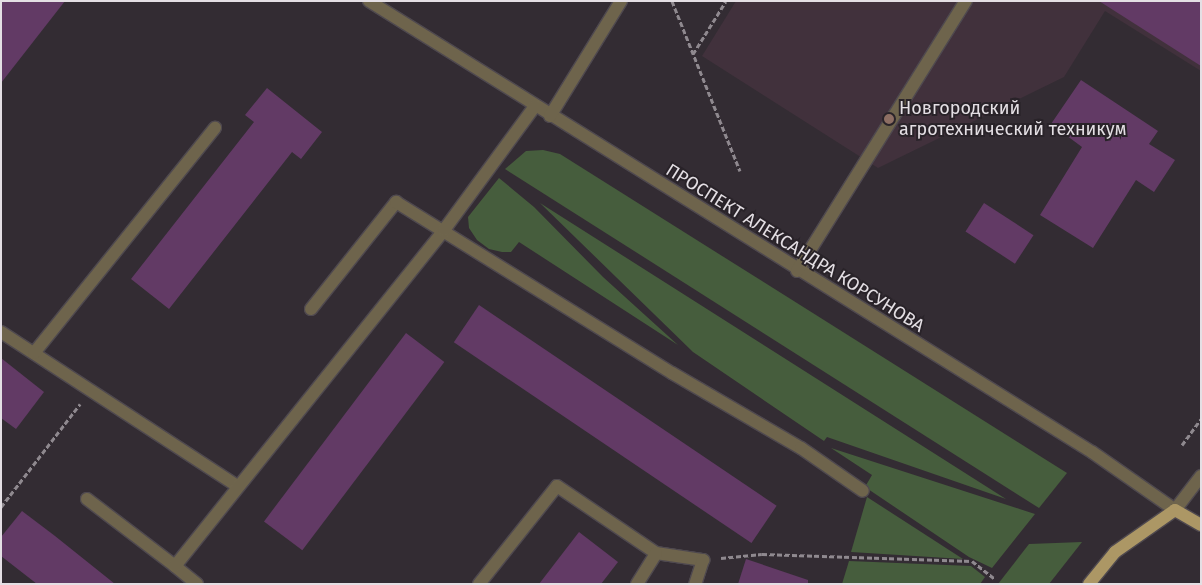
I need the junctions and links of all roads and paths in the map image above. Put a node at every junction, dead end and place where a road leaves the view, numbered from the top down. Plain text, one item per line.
1 (370, 1) edge
2 (621, 1) edge
3 (672, 1) edge
4 (726, 1) edge
5 (966, 1) edge
6 (693, 54) junction
7 (535, 106) junction
8 (550, 116) junction
9 (215, 128) dead end
10 (740, 171) dead end
11 (444, 230) junction
12 (798, 271) junction
13 (311, 309) dead end
14 (1, 332) edge
15 (34, 353) junction
16 (91, 390) junction
17 (1201, 419) edge
18 (1182, 445) dead end
19 (1201, 476) edge
20 (237, 486) junction
21 (863, 491) dead end
22 (87, 499) dead end
23 (1, 507) edge
24 (1175, 510) junction
25 (1201, 526) edge
26 (656, 552) junction
27 (703, 560) junction
28 (175, 566) junction
29 (994, 578) dead end
30 (197, 584) edge
31 (479, 584) edge
32 (637, 584) edge
33 (695, 584) edge
34 (1089, 584) edge

1 - 7 street, ПРОСПЕКТ АЛЕКСАНДРА КОРСУНОВА
2 - 8 street
3 - 6 path
4 - 6 path
5 - 12 street
6 - 10 path
7 - 8 street, ПРОСПЕКТ АЛЕКСАНДРА КОРСУНОВА
7 - 11 street
8 - 12 street, ПРОСПЕКТ АЛЕКСАНДРА КОРСУНОВА
9 - 15 street
11 - 13 street
11 - 20 street
11 - 21 street
12 - 24 street, ПРОСПЕКТ АЛЕКСАНДРА КОРСУНОВА
14 - 15 street
15 - 16 street
16 - 20 street
16 - 23 path
17 - 18 path
19 - 24 street
20 - 28 street
22 - 28 street
24 - 25 main road, ПРОСПЕКТ АЛЕКСАНДРА КОРСУНОВА
24 - 34 main road
26 - 27 street
26 - 31 street
26 - 32 street
27 - 29 path
27 - 33 street
28 - 30 street

